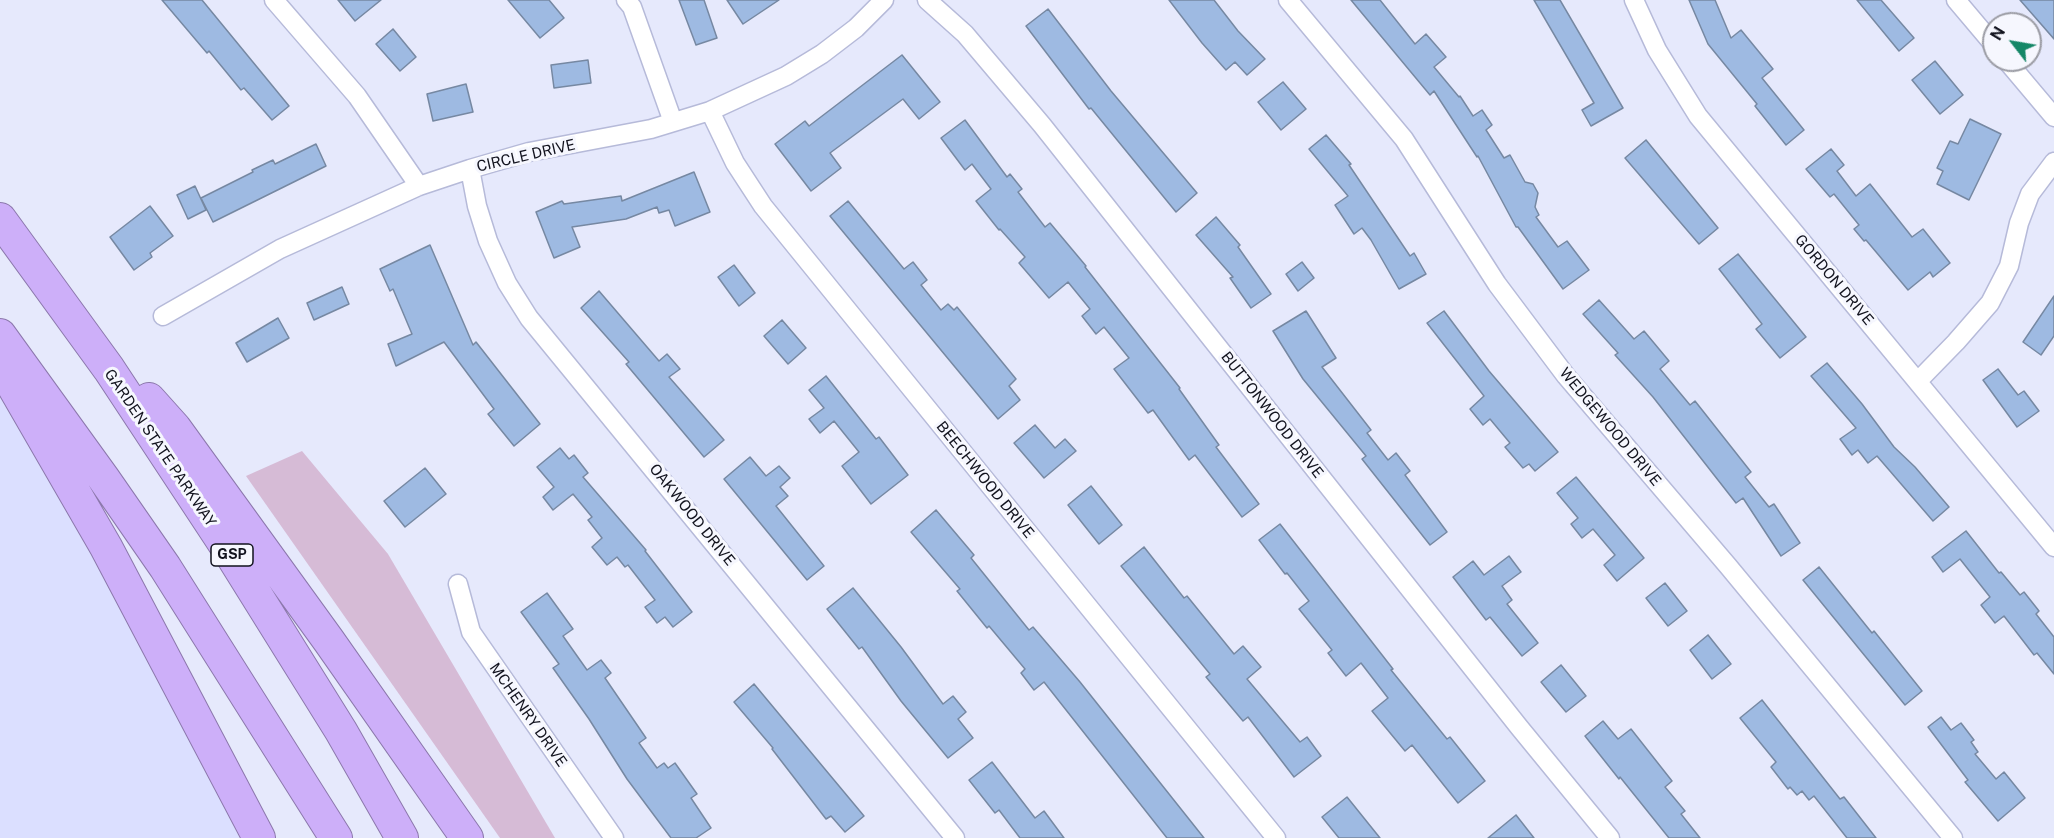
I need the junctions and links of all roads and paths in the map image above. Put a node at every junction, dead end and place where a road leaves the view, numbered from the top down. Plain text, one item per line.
1 (274, 0) edge
2 (626, 0) edge
3 (884, 0) edge
4 (927, 0) edge
5 (1288, 0) edge
6 (1634, 0) edge
7 (1956, 0) edge
8 (1982, 31) edge
9 (2016, 72) edge
10 (710, 111) junction
11 (2054, 117) edge
12 (673, 122) junction
13 (2054, 162) edge
14 (470, 169) junction
15 (419, 186) junction
16 (0, 219) edge
17 (46, 282) junction
18 (163, 316) dead end
19 (0, 335) edge
20 (0, 363) edge
21 (1918, 381) junction
22 (2054, 547) edge
23 (458, 584) dead end
24 (259, 838) edge
25 (336, 838) edge
26 (402, 838) edge
27 (467, 838) edge
28 (614, 838) edge
29 (955, 838) edge
30 (1276, 838) edge
31 (1610, 838) edge
32 (1953, 838) edge

1 - 15 street
2 - 12 street
3 - 10 street, CIRCLE DRIVE
4 - 31 street, BUTTONWOOD DRIVE
5 - 32 street, WEDGEWOOD DRIVE
6 - 21 street, GORDON DRIVE
7 - 8 street
9 - 11 street
10 - 12 street, CIRCLE DRIVE
10 - 30 street, BEECHWOOD DRIVE
12 - 14 street, CIRCLE DRIVE
13 - 21 street
14 - 15 street, CIRCLE DRIVE
14 - 29 street, OAKWOOD DRIVE
15 - 18 street, CIRCLE DRIVE
16 - 17 highway, GARDEN STATE PARKWAY / GSP
17 - 26 highway, GARDEN STATE PARKWAY / GSP
17 - 27 highway
19 - 25 highway
20 - 24 highway
21 - 22 street, GORDON DRIVE
23 - 28 street, MCHENRY DRIVE

